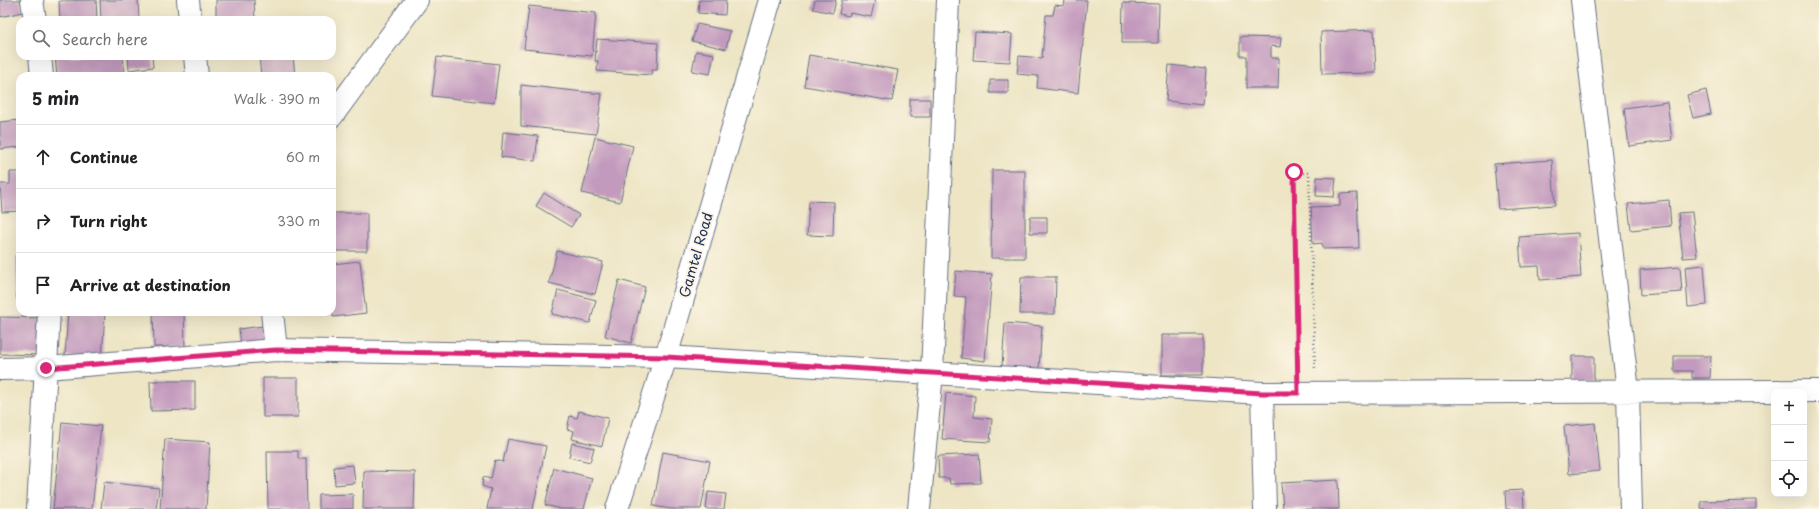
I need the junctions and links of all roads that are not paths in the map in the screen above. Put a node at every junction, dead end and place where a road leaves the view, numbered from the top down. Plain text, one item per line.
1 (32, 0) edge
2 (188, 0) edge
3 (417, 0) edge
4 (770, 0) edge
5 (948, 0) edge
6 (1582, 0) edge
7 (34, 16) edge
8 (190, 16) edge
9 (40, 60) edge
10 (195, 60) edge
11 (42, 72) edge
12 (196, 72) edge
13 (336, 111) edge
14 (49, 316) edge
15 (272, 316) edge
16 (276, 350) junction
17 (666, 357) junction
18 (46, 368) junction
19 (0, 369) edge
20 (932, 373) junction
21 (1628, 391) junction
22 (1819, 391) edge
23 (1262, 393) junction
24 (38, 509) edge
25 (617, 509) edge
26 (920, 509) edge
27 (1265, 509) edge
28 (1631, 509) edge

1 - 7 street
2 - 8 street
3 - 13 street
4 - 17 street, Gamtel Road
5 - 20 street
6 - 21 street
9 - 11 street
10 - 12 street
14 - 18 street
15 - 16 street
16 - 17 street
16 - 18 street
17 - 20 street
17 - 25 street, Gamtel Road
18 - 19 street
18 - 24 street
20 - 23 street
20 - 26 street
21 - 22 street
21 - 23 street
21 - 28 street
23 - 27 street

